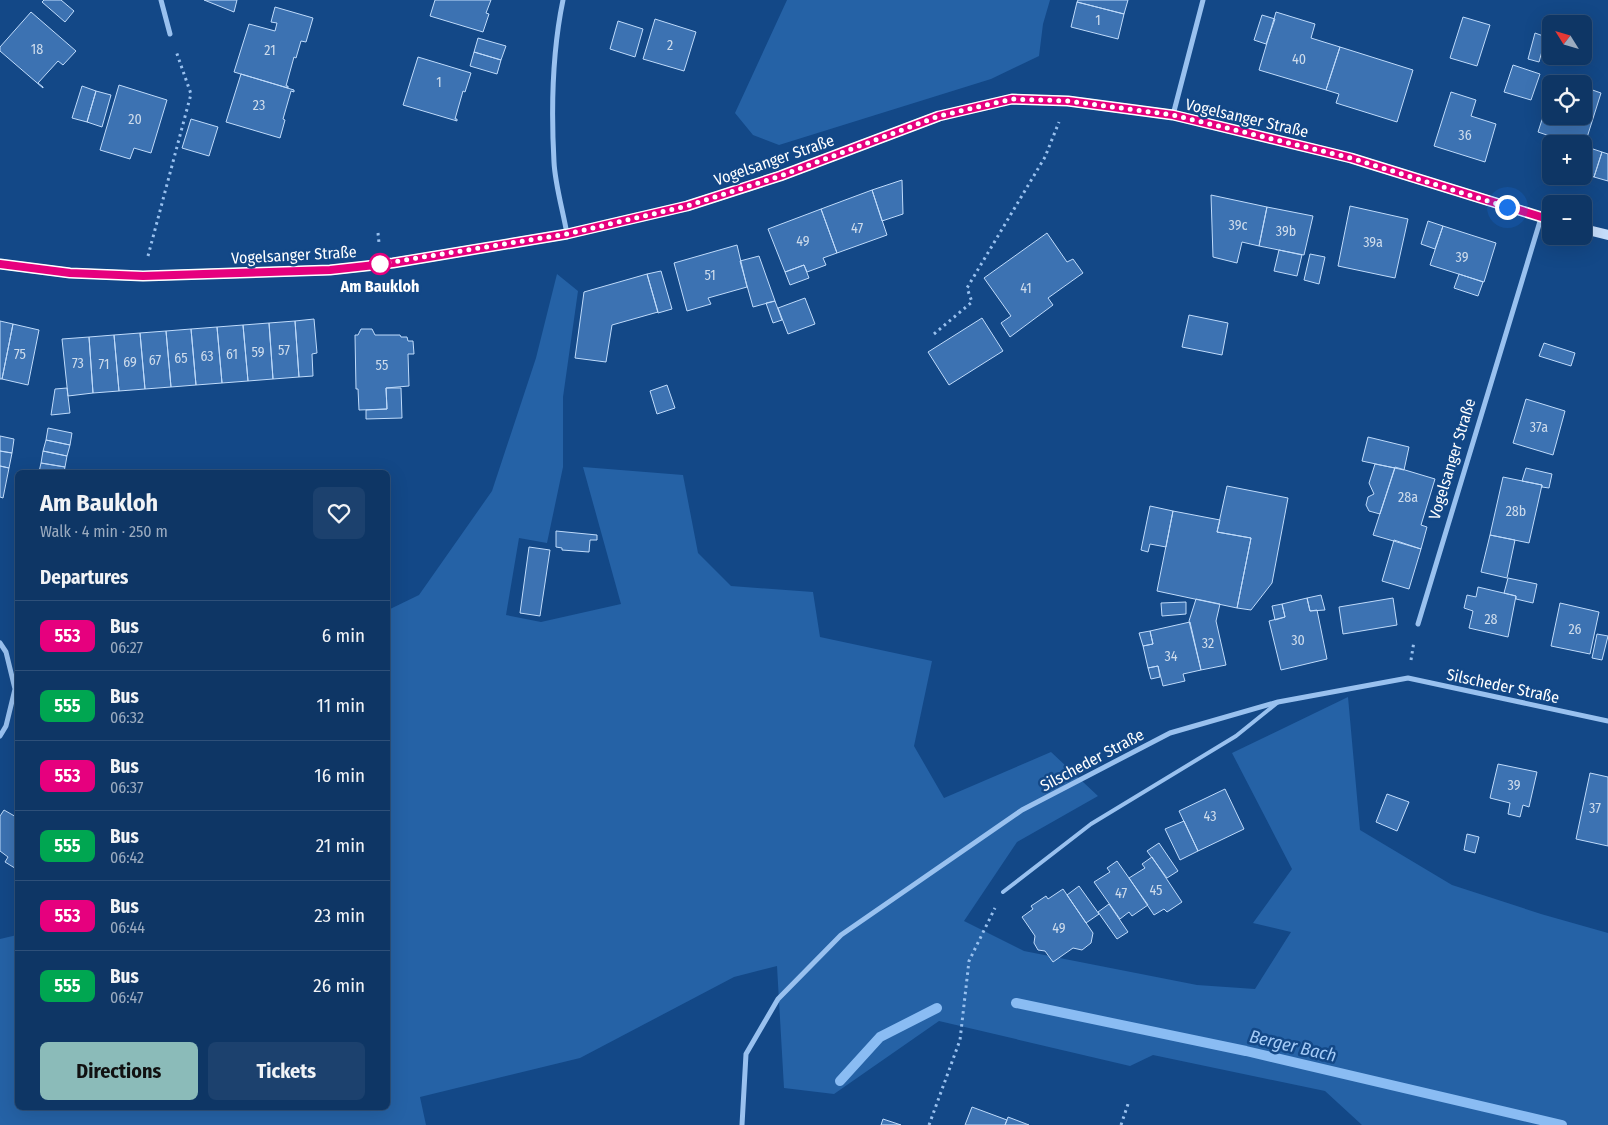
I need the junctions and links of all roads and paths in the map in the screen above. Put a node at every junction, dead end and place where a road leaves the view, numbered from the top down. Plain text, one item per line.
1 (161, 0) edge
2 (563, 0) edge
3 (1203, 0) edge
4 (170, 34) joint
5 (1068, 101) junction
6 (1173, 115) junction
7 (1542, 218) edge
8 (1592, 231) edge
9 (1542, 232) edge
10 (567, 234) junction
11 (1608, 235) edge
12 (0, 264) edge
13 (143, 276) junction
14 (934, 334) dead end
15 (1418, 624) joint
16 (0, 643) edge
17 (1408, 678) junction
18 (1278, 702) junction
19 (1608, 722) edge
20 (0, 736) edge
21 (1003, 892) joint
22 (1129, 1102) dead end
23 (742, 1125) edge
24 (929, 1125) edge
25 (1120, 1125) edge

1 - 4 street
2 - 10 street
3 - 6 street
4 - 13 path
5 - 6 street, Vogelsanger Straße
5 - 10 street, Vogelsanger Straße
5 - 14 path
6 - 7 street, Vogelsanger Straße
8 - 11 street
9 - 15 street, Vogelsanger Straße
10 - 13 street, Vogelsanger Straße
12 - 13 street, Vogelsanger Straße
15 - 17 path
16 - 20 street
17 - 18 street, Silscheder Straße
17 - 19 street, Silscheder Straße
18 - 21 lane
18 - 23 street, Silscheder Straße
21 - 24 path
22 - 25 path

